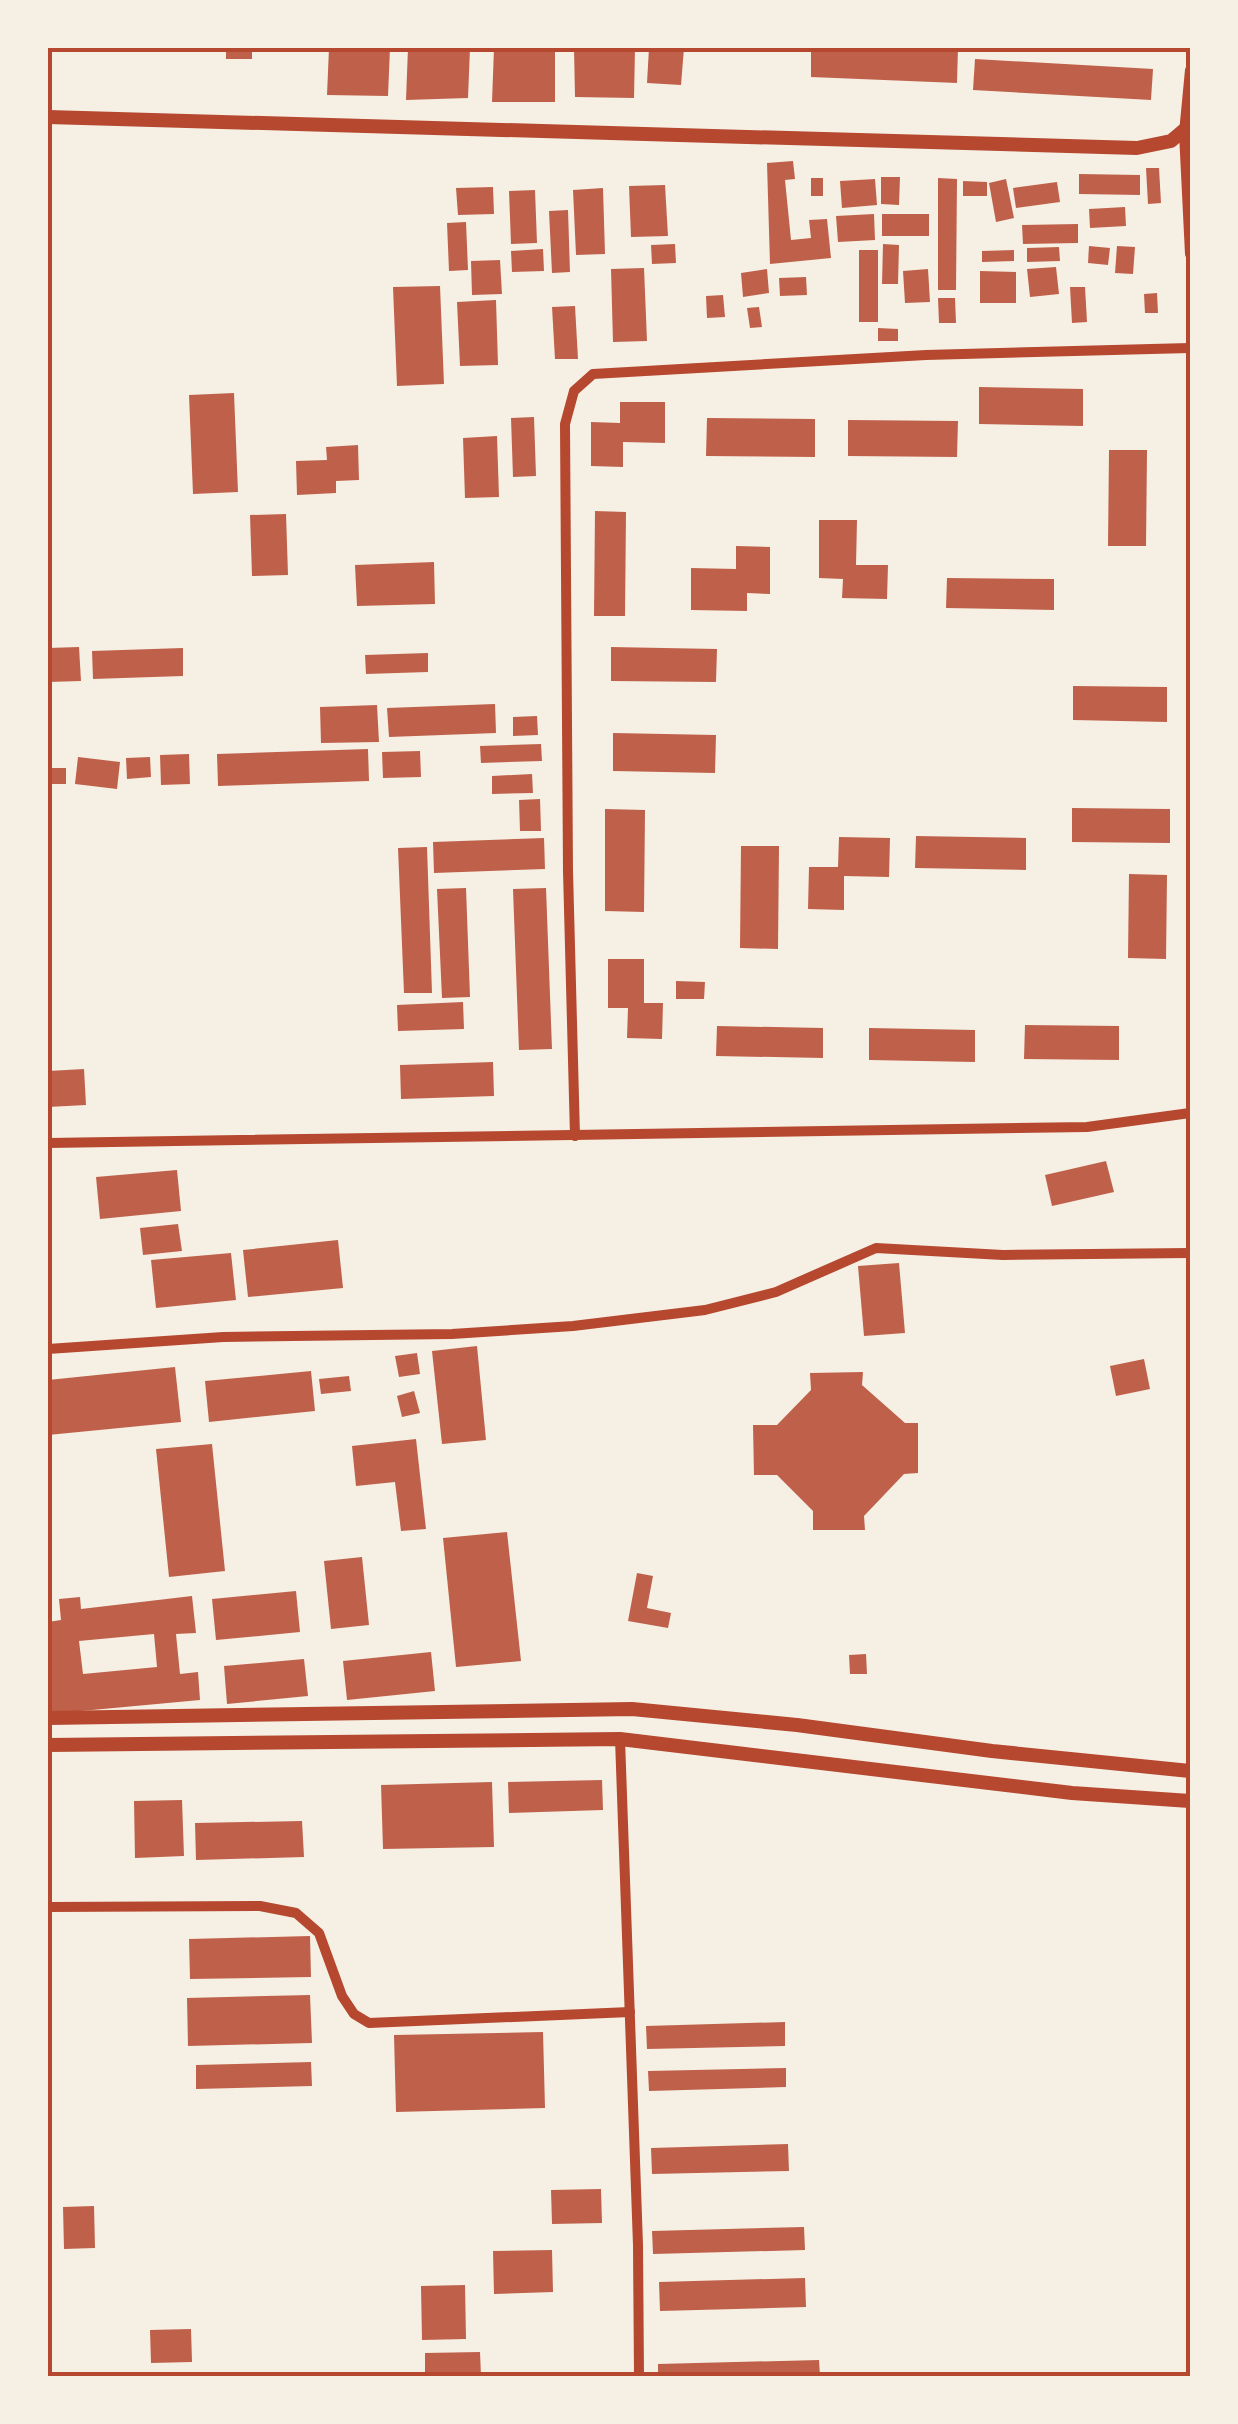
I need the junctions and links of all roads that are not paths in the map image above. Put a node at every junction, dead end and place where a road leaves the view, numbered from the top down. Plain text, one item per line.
1 (1190, 70) edge
2 (48, 117) edge
3 (1187, 129) edge
4 (1190, 254) edge
5 (1190, 348) edge
6 (1190, 1113) edge
7 (575, 1136) junction
8 (48, 1144) edge
9 (1190, 1252) edge
10 (48, 1349) edge
11 (48, 1718) edge
12 (620, 1739) junction
13 (48, 1745) edge
14 (1190, 1771) edge
15 (1190, 1801) edge
16 (48, 1907) edge
17 (630, 2012) junction
18 (639, 2376) edge

1 - 3 street
2 - 3 street
3 - 4 street
5 - 7 street
6 - 7 street
7 - 8 street
9 - 10 street
11 - 14 street
12 - 13 street
12 - 15 street
12 - 17 street
16 - 17 street
17 - 18 street

